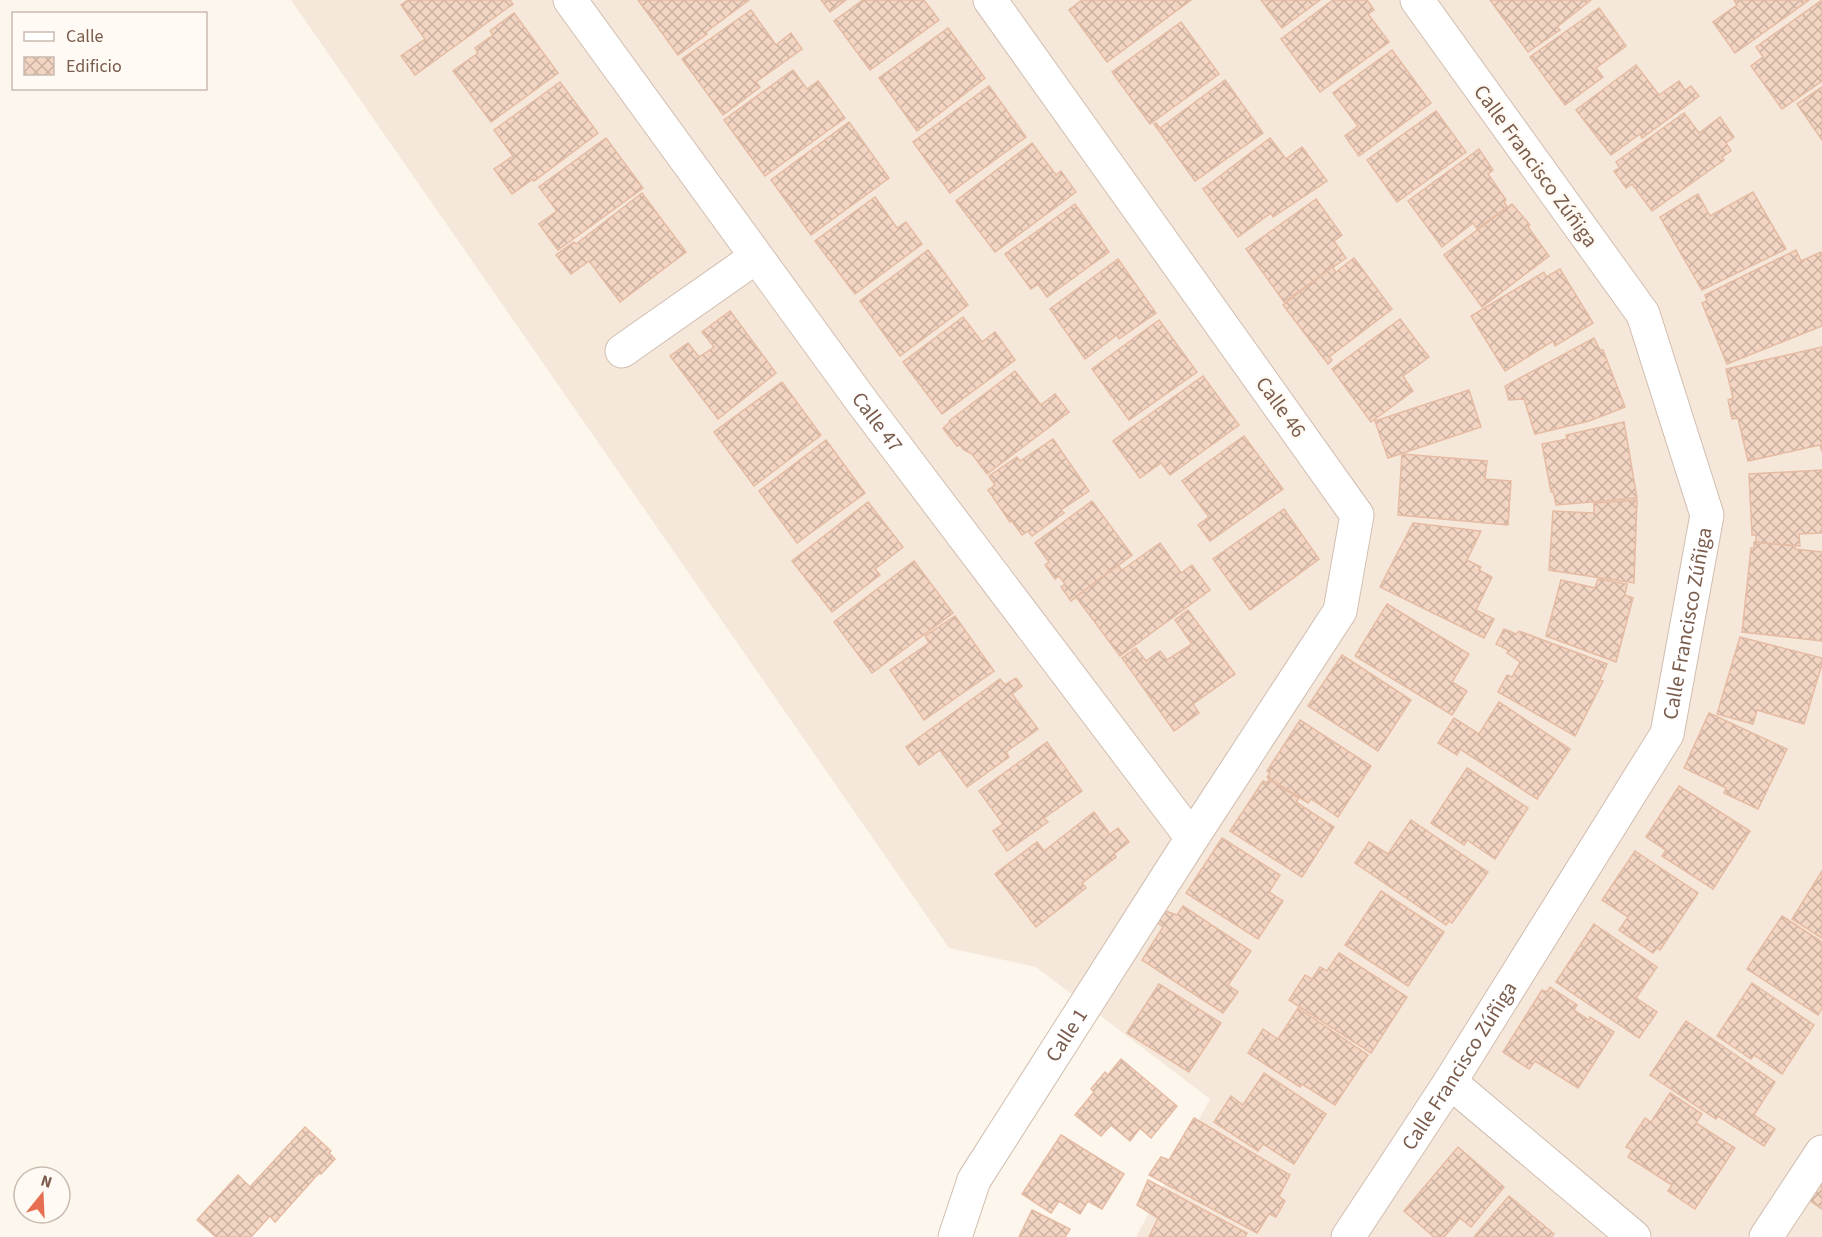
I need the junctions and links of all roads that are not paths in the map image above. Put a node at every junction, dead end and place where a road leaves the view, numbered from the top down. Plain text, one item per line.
1 (570, 0) edge
2 (990, 0) edge
3 (1417, 0) edge
4 (756, 257) junction
5 (622, 351) dead end
6 (1192, 838) junction
7 (1450, 1082) junction
8 (1822, 1152) edge
9 (955, 1237) edge
10 (1348, 1237) edge
11 (1634, 1237) edge
12 (1766, 1237) edge

1 - 4 street, Calle 47
2 - 6 street, Calle 46
3 - 7 street, Calle Francisco Zúñiga
4 - 5 street
4 - 6 street, Calle 47
6 - 9 street, Calle 1
7 - 10 street, Calle Francisco Zúñiga
7 - 11 street
8 - 12 street

